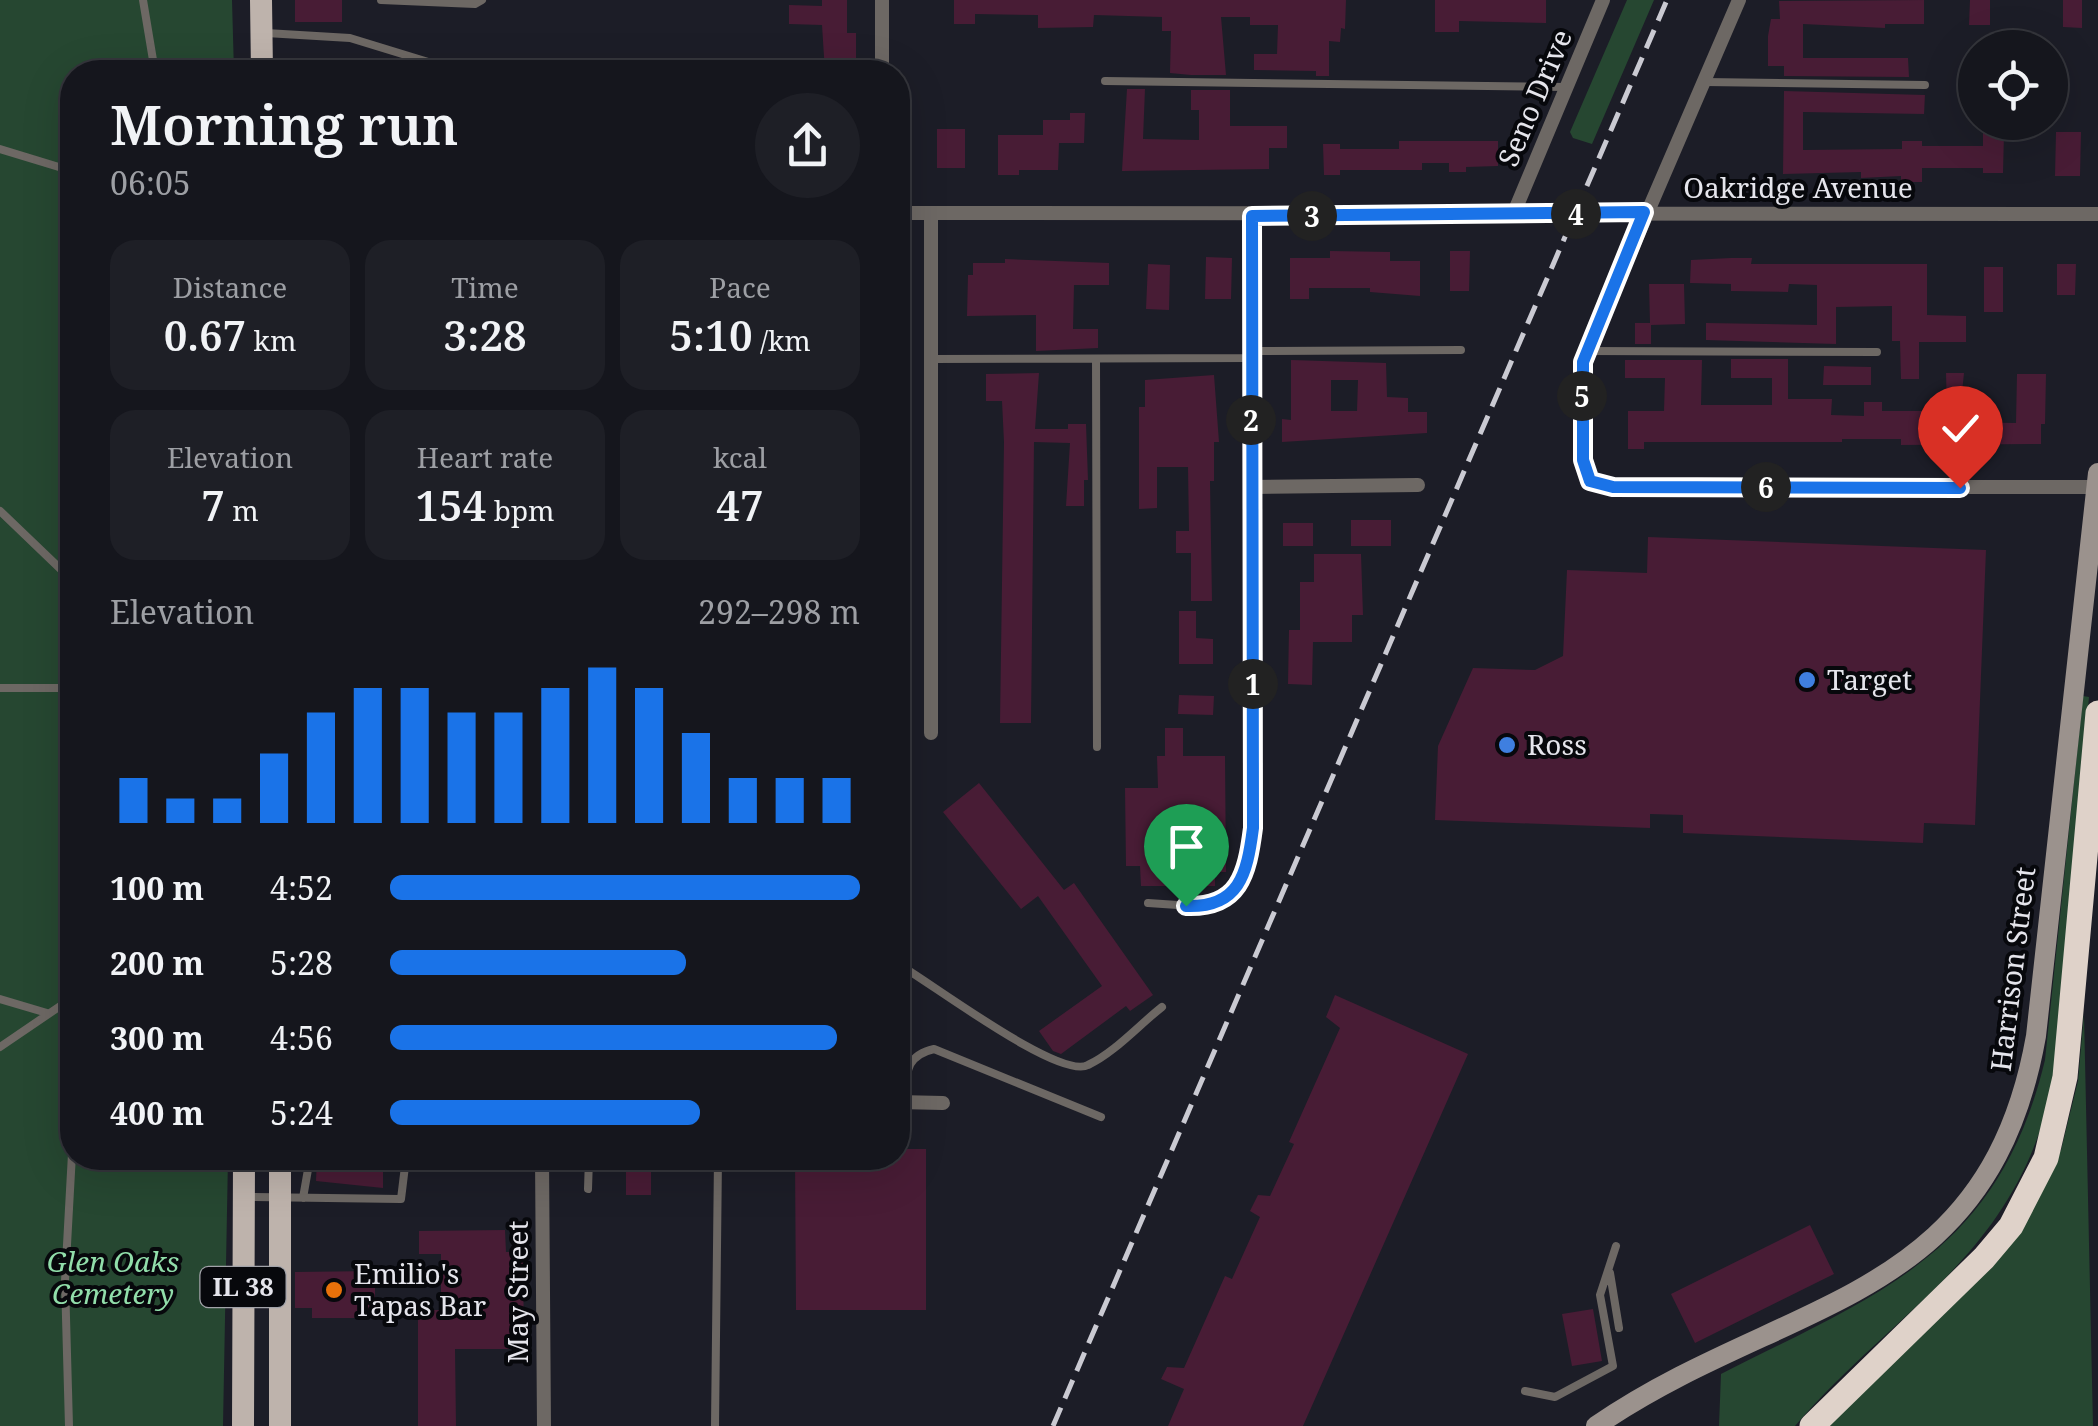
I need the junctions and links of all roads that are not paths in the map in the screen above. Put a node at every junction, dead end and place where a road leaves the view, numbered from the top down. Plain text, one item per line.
1 (143, 0) edge
2 (261, 0) edge
3 (381, 0) edge
4 (482, 0) edge
5 (882, 0) edge
6 (1603, 0) edge
7 (1739, 0) edge
8 (262, 33) junction
9 (153, 60) edge
10 (262, 60) edge
11 (421, 60) edge
12 (882, 60) edge
13 (1105, 80) dead end
14 (1703, 82) junction
15 (1926, 85) dead end
16 (1566, 88) junction
17 (0, 150) edge
18 (60, 168) edge
19 (1644, 212) junction
20 (910, 213) edge
21 (931, 213) junction
22 (2098, 214) edge
23 (1512, 215) junction
24 (1252, 216) junction
25 (1461, 350) dead end
26 (1586, 351) junction
27 (1878, 352) dead end
28 (1251, 354) junction
29 (931, 359) junction
30 (1096, 359) junction
31 (2097, 480) edge
32 (1418, 485) dead end
33 (1251, 488) junction
34 (0, 511) edge
35 (60, 568) edge
36 (0, 688) edge
37 (60, 688) edge
38 (2098, 713) edge
39 (931, 733) dead end
40 (1097, 747) dead end
41 (1254, 748) joint
42 (1148, 904) dead end
43 (910, 972) edge
44 (0, 999) edge
45 (60, 1005) edge
46 (1162, 1008) dead end
47 (47, 1012) junction
48 (0, 1047) edge
49 (910, 1060) edge
50 (910, 1102) edge
51 (942, 1103) dead end
52 (1101, 1117) dead end
53 (71, 1170) edge
54 (244, 1170) edge
55 (283, 1170) edge
56 (304, 1170) edge
57 (405, 1170) edge
58 (542, 1170) edge
59 (589, 1170) edge
60 (718, 1170) edge
61 (588, 1189) dead end
62 (244, 1197) junction
63 (291, 1198) junction
64 (1616, 1246) dead end
65 (1609, 1268) junction
66 (1618, 1328) dead end
67 (1526, 1391) dead end
68 (69, 1426) edge
69 (243, 1426) edge
70 (280, 1426) edge
71 (544, 1426) edge
72 (715, 1426) edge
73 (1596, 1426) edge
74 (1812, 1426) edge

1 - 9 lane
2 - 8 main road
3 - 4 lane
5 - 12 street
6 - 16 street, Seno Drive
7 - 14 street
8 - 10 main road
8 - 11 lane
13 - 16 lane
14 - 15 lane
14 - 19 street
16 - 23 street, Seno Drive
17 - 18 lane
19 - 22 street, Oakridge Avenue
19 - 23 street, Oakridge Avenue
19 - 26 street
20 - 21 street, Oakridge Avenue
21 - 24 street, Oakridge Avenue
21 - 29 street
23 - 24 street, Oakridge Avenue
24 - 28 street
25 - 28 lane
26 - 27 lane
26 - 31 street
28 - 30 lane
28 - 33 street
29 - 30 lane
29 - 39 street
30 - 40 lane
31 - 73 main road, Harrison Street
32 - 33 street
33 - 41 street
34 - 35 lane
36 - 37 lane
38 - 74 highway
41 - 42 lane
43 - 46 lane
44 - 47 lane
45 - 47 lane
47 - 48 lane
49 - 52 lane
50 - 51 street
53 - 68 lane
54 - 62 main road, IL 38
55 - 63 main road, IL 38
56 - 63 lane
57 - 63 lane
58 - 71 street, May Street
59 - 61 lane
60 - 72 lane
62 - 63 lane
62 - 69 main road, IL 38
63 - 70 main road, IL 38
64 - 65 lane
65 - 66 lane
65 - 67 lane

